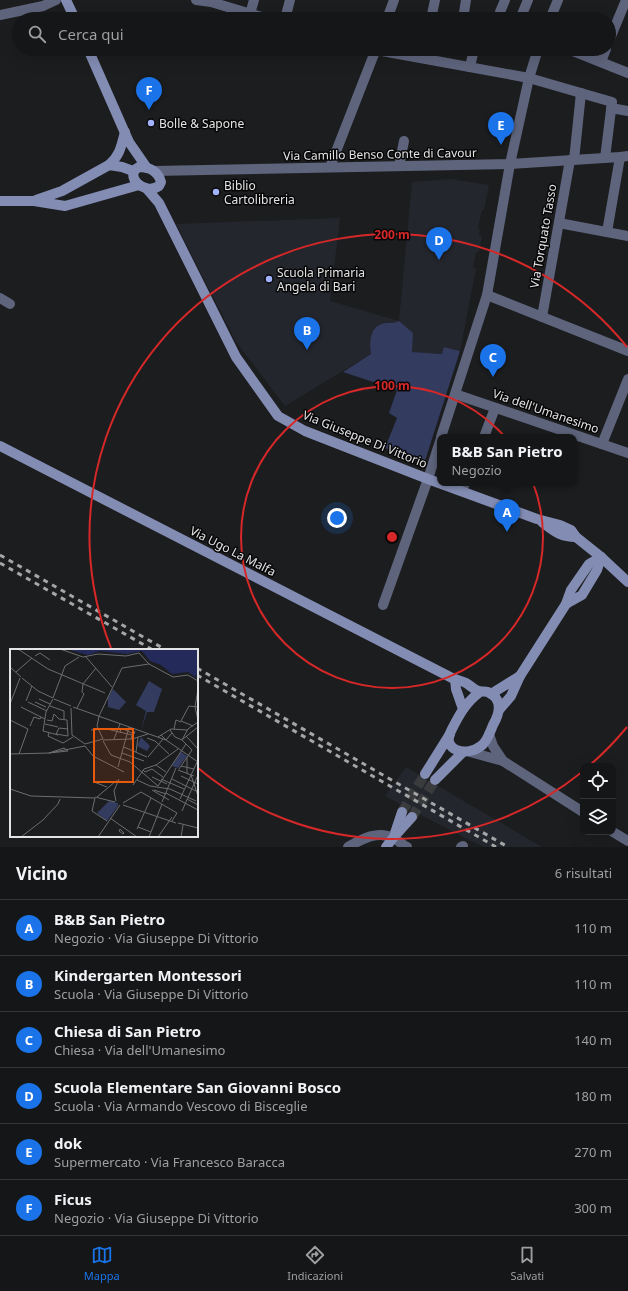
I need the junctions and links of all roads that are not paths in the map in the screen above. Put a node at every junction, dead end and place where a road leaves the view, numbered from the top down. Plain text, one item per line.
1 (56, 0) edge
2 (66, 0) edge
3 (196, 0) edge
4 (254, 0) edge
5 (290, 0) edge
6 (394, 0) edge
7 (435, 0) edge
8 (466, 0) edge
9 (505, 0) edge
10 (528, 0) edge
11 (558, 0) edge
12 (626, 0) edge
13 (12, 12) edge
14 (14, 12) edge
15 (72, 12) edge
16 (243, 12) edge
17 (251, 12) edge
18 (286, 12) edge
19 (390, 12) edge
20 (432, 12) edge
21 (464, 12) edge
22 (500, 12) dead end
23 (523, 12) edge
24 (553, 12) edge
25 (0, 15) edge
26 (616, 25) edge
27 (91, 56) edge
28 (371, 56) edge
29 (431, 56) edge
30 (472, 56) edge
31 (536, 56) edge
32 (585, 56) edge
33 (603, 56) edge
34 (600, 62) junction
35 (470, 67) junction
36 (628, 73) edge
37 (529, 78) junction
38 (581, 93) junction
39 (611, 105) junction
40 (628, 111) edge
41 (127, 137) junction
42 (404, 141) dead end
43 (624, 157) edge
44 (605, 158) junction
45 (572, 160) junction
46 (510, 164) junction
47 (108, 165) junction
48 (399, 166) junction
49 (330, 168) junction
50 (150, 169) junction
51 (134, 170) junction
52 (181, 170) junction
53 (160, 184) junction
54 (143, 187) junction
55 (0, 201) edge
56 (34, 201) junction
57 (159, 203) junction
58 (559, 223) junction
59 (607, 232) junction
60 (628, 236) edge
61 (486, 295) junction
62 (0, 298) edge
63 (10, 304) dead end
64 (542, 317) junction
65 (628, 351) edge
66 (628, 379) edge
67 (455, 394) junction
68 (495, 408) junction
69 (442, 434) edge
70 (485, 434) edge
71 (572, 434) edge
72 (577, 436) edge
73 (602, 444) junction
74 (0, 446) edge
75 (437, 450) edge
76 (628, 453) edge
77 (428, 479) junction
78 (437, 481) edge
79 (464, 487) edge
80 (601, 557) junction
81 (628, 582) edge
82 (383, 605) dead end
83 (520, 676) junction
84 (455, 679) junction
85 (480, 692) junction
86 (491, 694) junction
87 (463, 709) junction
88 (499, 710) junction
89 (450, 734) junction
90 (489, 734) junction
91 (467, 752) junction
92 (503, 761) junction
93 (425, 774) tunnel mouth
94 (435, 780) tunnel mouth
95 (580, 810) edge
96 (402, 812) tunnel mouth
97 (412, 817) tunnel mouth
98 (616, 834) edge
99 (393, 838) junction
100 (628, 841) edge
101 (348, 847) edge
102 (386, 847) edge
103 (407, 847) edge

1 - 14 street
2 - 15 street
3 - 16 street
4 - 17 street
5 - 18 street
6 - 19 street
7 - 20 street
8 - 21 street
9 - 22 street
10 - 23 street
11 - 24 street
12 - 26 street
13 - 25 street
27 - 41 street, Via Giuseppe Di Vittorio
28 - 49 street
29 - 35 street
30 - 35 street
31 - 37 street
32 - 34 street
33 - 34 street
34 - 36 street
35 - 37 street
37 - 38 street
37 - 46 street
38 - 39 street
38 - 45 street, Via Torquato Tasso
39 - 40 street
39 - 44 street
41 - 47 street
41 - 50 street, Via Giuseppe Di Vittorio
41 - 51 street, Via Giuseppe Di Vittorio
42 - 48 street
43 - 44 street, Via Camillo Benso Conte di Cavour
43 - 59 street
44 - 45 street, Via Camillo Benso Conte di Cavour
45 - 46 street, Via Camillo Benso Conte di Cavour
45 - 58 street, Via Torquato Tasso
46 - 48 street, Via Camillo Benso Conte di Cavour
46 - 61 street
47 - 51 street
47 - 56 street
48 - 49 street, Via Camillo Benso Conte di Cavour
49 - 52 street, Via Camillo Benso Conte di Cavour
50 - 51 street
50 - 52 street, Via Camillo Benso Conte di Cavour
50 - 53 street, Via Giuseppe Di Vittorio
51 - 54 street, Via Giuseppe Di Vittorio
52 - 53 street
53 - 54 street
53 - 57 street, Via Giuseppe Di Vittorio
54 - 56 street
54 - 57 street, Via Giuseppe Di Vittorio
55 - 56 street
57 - 77 street, Via Giuseppe Di Vittorio
58 - 59 street
58 - 64 street, Via Torquato Tasso
59 - 60 street
61 - 64 street
61 - 67 street
62 - 63 street
64 - 65 street
66 - 73 street
67 - 68 street, Via dell'Umanesimo
67 - 69 street
68 - 70 street
68 - 71 street, Via dell'Umanesimo
72 - 73 street, Via dell'Umanesimo
73 - 76 street, Via dell'Umanesimo
74 - 84 street, Via Ugo La Malfa
75 - 77 street
77 - 78 street, Via Giuseppe Di Vittorio
77 - 82 street
79 - 80 street, Via Giuseppe Di Vittorio
80 - 81 street, Via Giuseppe Di Vittorio
80 - 83 street
83 - 86 street
83 - 88 street
84 - 85 street, Via Ugo La Malfa
84 - 87 street
85 - 86 street
85 - 87 street
86 - 88 street
87 - 89 street
88 - 90 street
89 - 91 street
89 - 93 street
90 - 91 street
90 - 92 street
91 - 92 street
91 - 94 street
92 - 95 street
96 - 99 street
97 - 99 street
98 - 100 street
99 - 101 street
99 - 102 street
99 - 103 street

